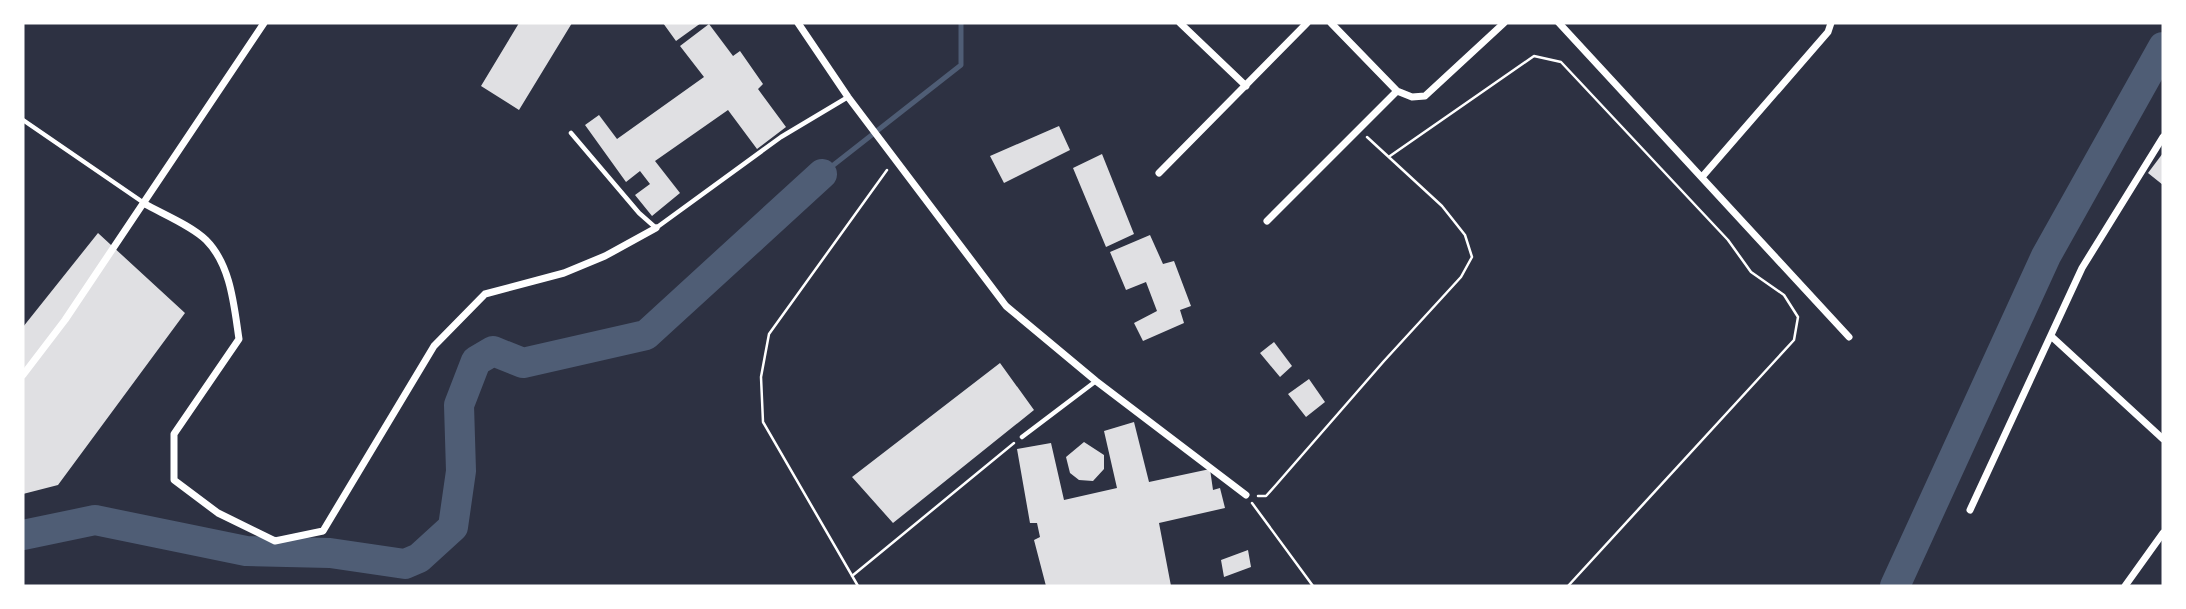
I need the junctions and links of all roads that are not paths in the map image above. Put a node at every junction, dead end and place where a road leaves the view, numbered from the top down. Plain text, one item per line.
1 (264, 23) edge
2 (798, 23) edge
3 (1180, 23) edge
4 (1307, 23) edge
5 (1331, 23) edge
6 (1504, 23) edge
7 (1559, 23) edge
8 (1831, 23) edge
9 (1246, 86) junction
10 (1397, 91) junction
11 (849, 98) junction
12 (23, 120) edge
13 (571, 133) dead end
14 (2163, 137) edge
15 (1159, 173) dead end
16 (1702, 177) junction
17 (145, 204) junction
18 (1267, 221) dead end
19 (656, 228) junction
20 (2051, 336) junction
21 (1849, 337) dead end
22 (23, 375) edge
23 (1096, 381) junction
24 (1022, 437) road end
25 (2163, 439) edge
26 (1246, 495) road end
27 (1970, 510) dead end
28 (2163, 533) edge
29 (2125, 586) edge

1 - 17 street
2 - 11 street
3 - 9 street
4 - 9 street
5 - 10 street
6 - 10 street
7 - 16 street
8 - 16 street
9 - 15 street
10 - 18 street
11 - 19 lane
11 - 23 street
12 - 17 lane
13 - 19 lane
14 - 20 street
16 - 21 street
17 - 19 street
17 - 22 street
20 - 25 street
20 - 27 street
23 - 24 lane
23 - 26 street
28 - 29 street

